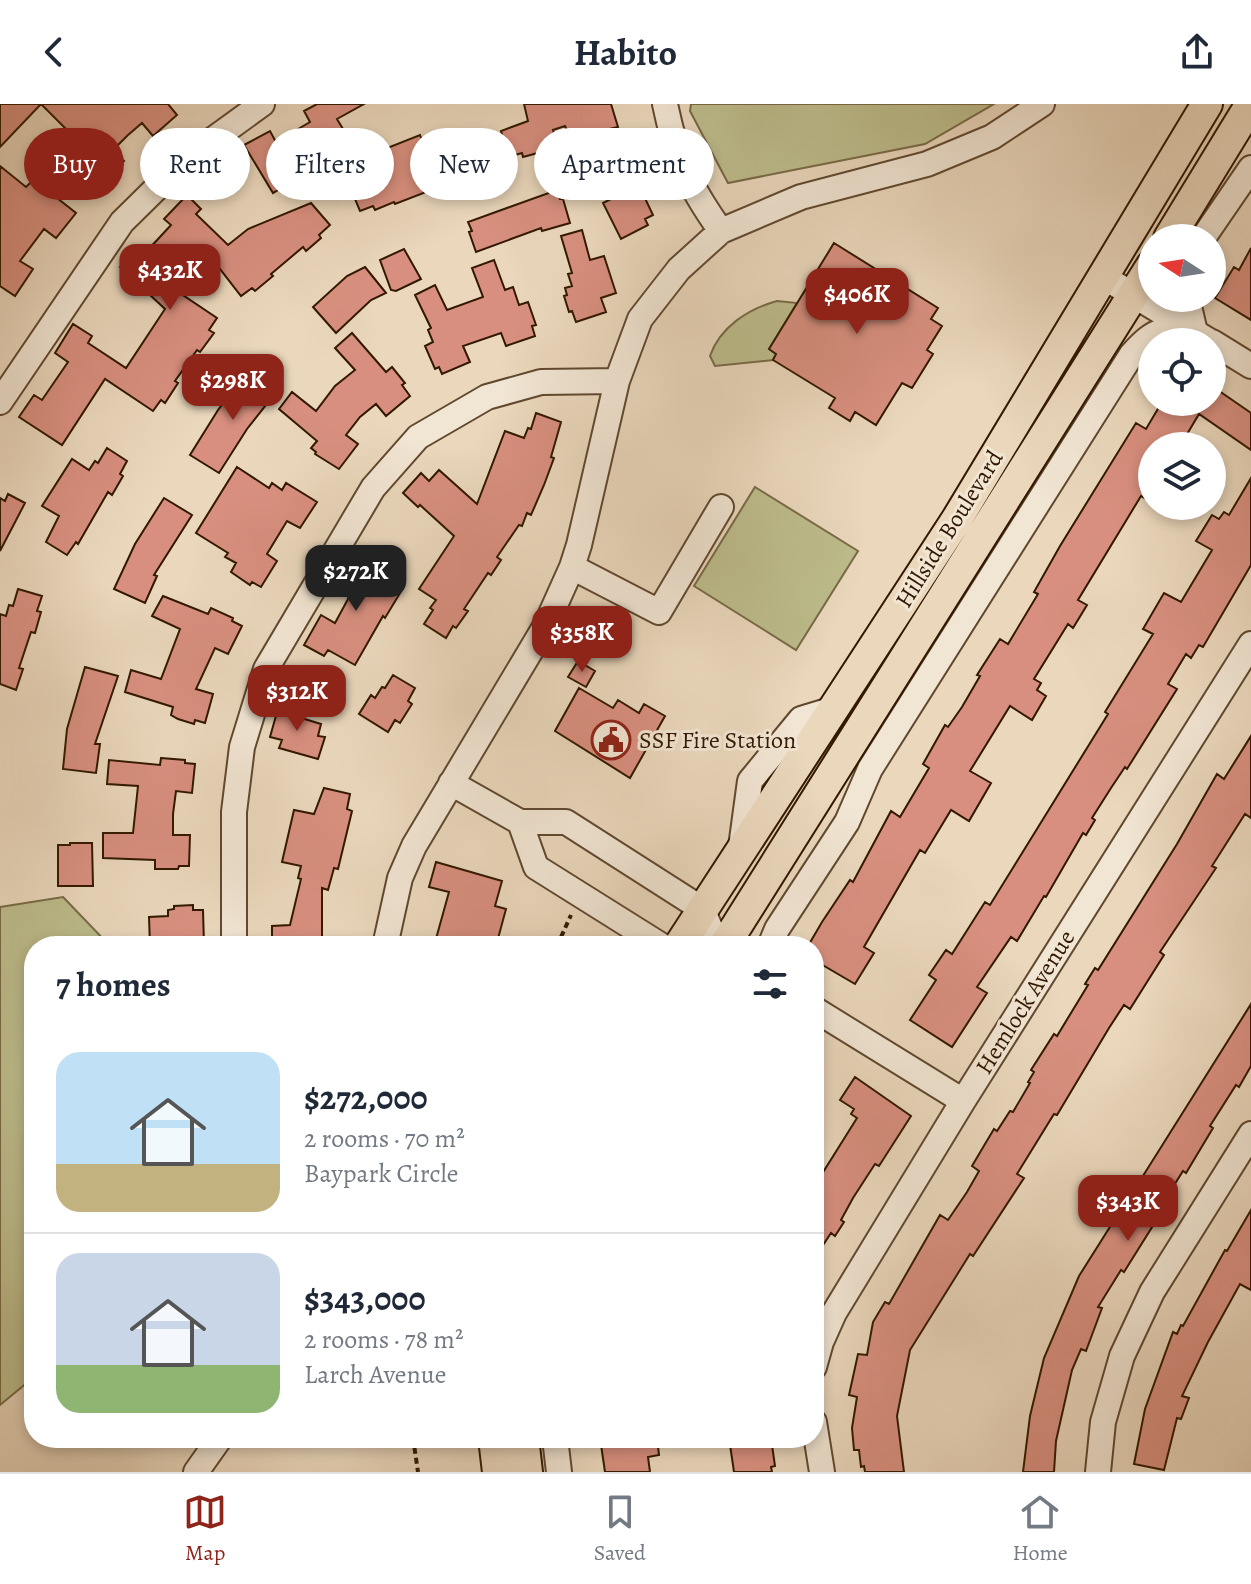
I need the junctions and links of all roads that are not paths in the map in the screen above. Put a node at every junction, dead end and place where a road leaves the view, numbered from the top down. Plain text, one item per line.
1 (262, 104) edge
2 (665, 104) edge
3 (1042, 104) edge
4 (1207, 104) edge
5 (1251, 104) edge
6 (1251, 168) edge
7 (1178, 224) edge
8 (1213, 224) edge
9 (721, 231) junction
10 (1102, 276) junction
11 (1138, 287) edge
12 (1133, 295) junction
13 (1188, 328) edge
14 (1138, 348) edge
15 (1226, 351) edge
16 (1251, 366) edge
17 (617, 381) junction
18 (0, 402) edge
19 (721, 507) dead end
20 (572, 567) junction
21 (1251, 644) edge
22 (451, 783) junction
23 (520, 822) junction
24 (702, 909) junction
25 (234, 936) edge
26 (387, 936) edge
27 (646, 936) edge
28 (685, 936) edge
29 (716, 936) edge
30 (727, 936) edge
31 (774, 936) edge
32 (824, 1015) edge
33 (963, 1101) junction
34 (1251, 1134) edge
35 (824, 1335) edge
36 (213, 1448) edge
37 (495, 1448) edge
38 (524, 1448) edge
39 (556, 1448) edge
40 (818, 1448) edge
41 (196, 1472) edge
42 (498, 1472) edge
43 (527, 1472) edge
44 (559, 1472) edge
45 (822, 1472) edge
46 (1098, 1472) edge

1 - 18 street
2 - 9 street
3 - 9 street
4 - 10 main road, Hillside Boulevard
5 - 7 main road
6 - 8 street
9 - 17 street
10 - 12 street
10 - 24 main road, Hillside Boulevard
11 - 12 main road, Hillside Boulevard
12 - 13 street
12 - 30 main road, Hillside Boulevard
14 - 31 street
15 - 16 street
17 - 20 street
17 - 25 street
19 - 20 street
20 - 22 street
21 - 33 street, Hemlock Avenue
22 - 23 street
22 - 26 street
23 - 24 street
23 - 27 street
24 - 28 main road, Hillside Boulevard
24 - 29 street
32 - 33 street
33 - 35 street, Hemlock Avenue
34 - 46 street
36 - 41 street
37 - 42 main road
38 - 43 main road
39 - 44 street
40 - 45 street

